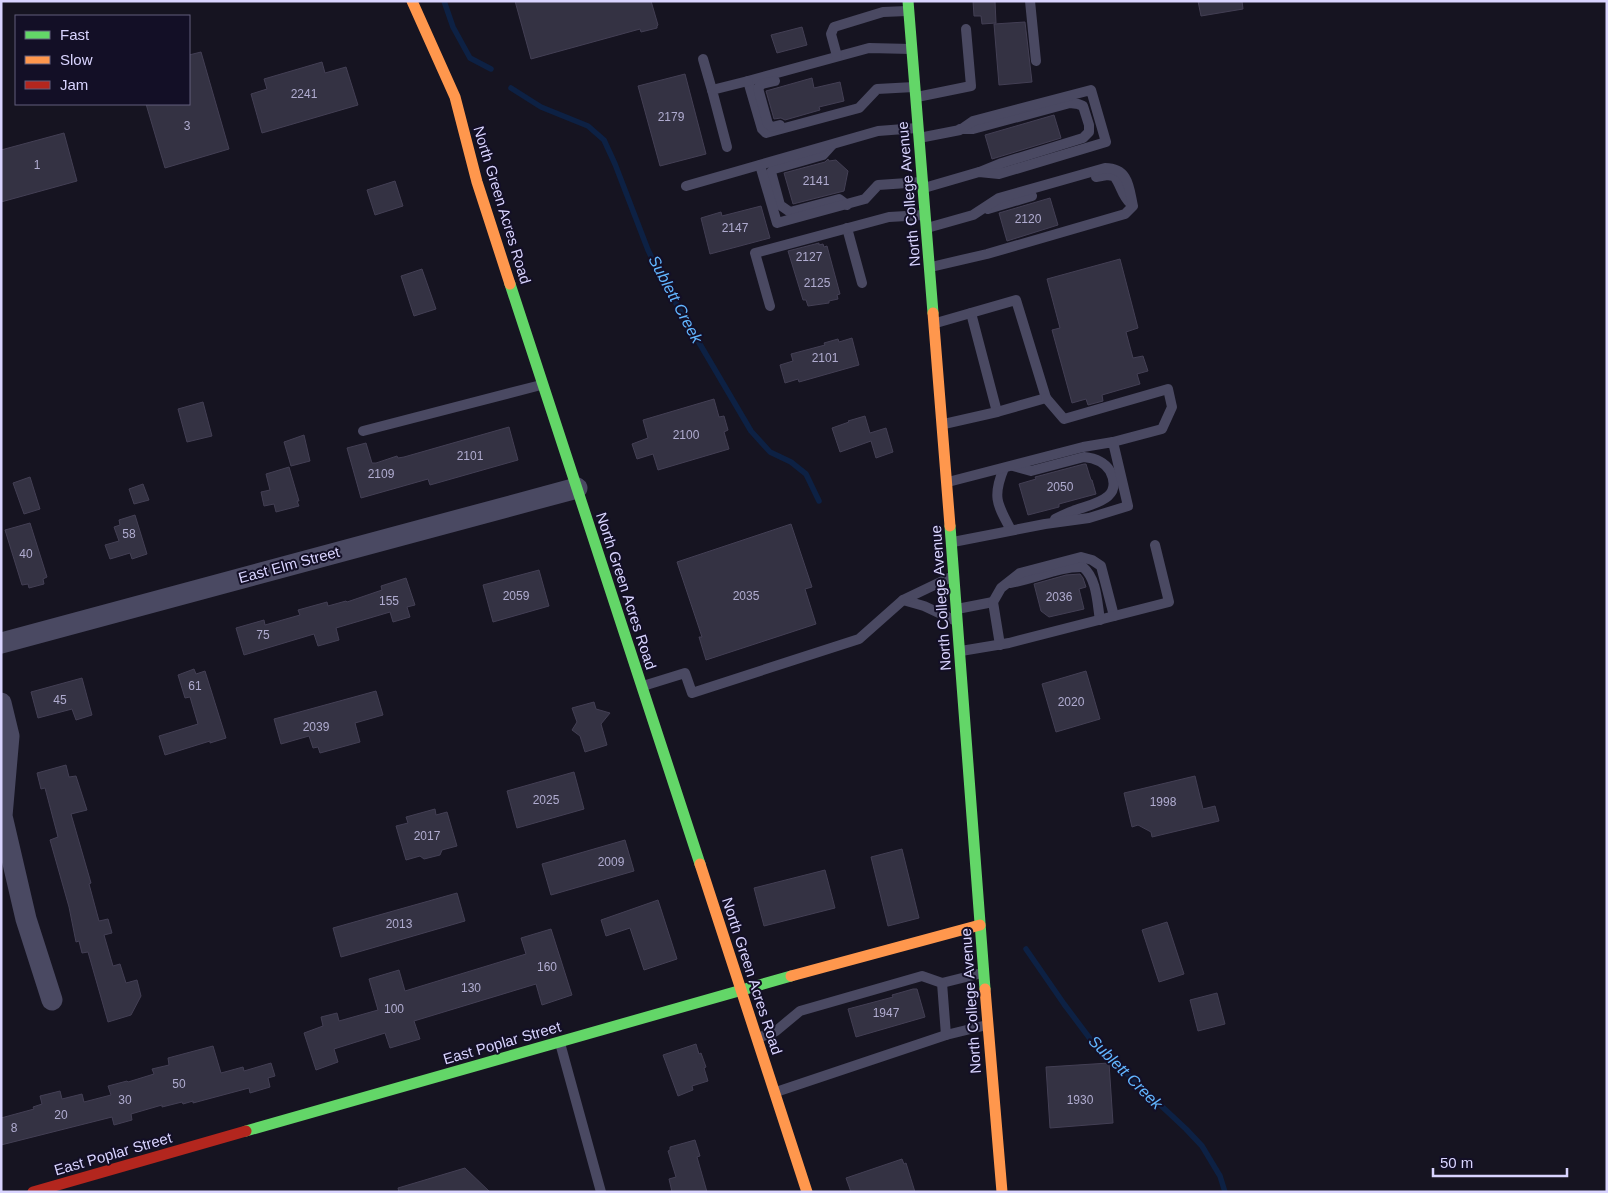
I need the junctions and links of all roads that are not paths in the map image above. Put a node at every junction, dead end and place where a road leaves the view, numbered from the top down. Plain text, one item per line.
1 (412, 1) edge
2 (1030, 1) edge
3 (908, 6) edge
4 (966, 30) dead end
5 (912, 48) junction
6 (837, 56) junction
7 (703, 59) dead end
8 (820, 61) junction
9 (1036, 62) dead end
10 (748, 81) junction
11 (712, 90) junction
12 (915, 92) junction
13 (818, 119) junction
14 (960, 130) junction
15 (919, 133) junction
16 (833, 144) junction
17 (727, 147) dead end
18 (760, 165) junction
19 (979, 172) junction
20 (923, 185) junction
21 (686, 186) dead end
22 (847, 204) junction
23 (925, 215) junction
24 (847, 228) junction
25 (926, 228) junction
26 (930, 267) junction
27 (862, 283) dead end
28 (770, 306) dead end
29 (971, 313) junction
30 (934, 323) junction
31 (543, 384) junction
32 (1046, 398) junction
33 (998, 412) junction
34 (943, 424) junction
35 (363, 431) dead end
36 (1113, 442) junction
37 (1007, 467) junction
38 (947, 483) junction
39 (577, 488) junction
40 (1045, 524) junction
41 (1011, 530) junction
42 (952, 542) junction
43 (1155, 545) dead end
44 (954, 576) junction
45 (1008, 583) junction
46 (903, 600) junction
47 (993, 602) junction
48 (957, 610) junction
49 (1114, 616) junction
50 (1100, 620) junction
51 (957, 622) junction
52 (1, 643) edge
53 (1000, 644) junction
54 (960, 652) junction
55 (642, 686) junction
56 (1, 703) edge
57 (980, 925) junction
58 (984, 972) junction
59 (942, 983) junction
60 (741, 990) junction
61 (52, 1000) dead end
62 (988, 1025) junction
63 (946, 1035) junction
64 (757, 1039) junction
65 (560, 1042) junction
66 (775, 1092) junction
67 (33, 1192) edge
68 (601, 1192) edge
69 (807, 1192) edge
70 (1002, 1192) edge

1 - 31 street, North Green Acres Road
2 - 9 lane
3 - 5 street, North College Avenue
3 - 6 lane
4 - 12 lane
5 - 6 lane
5 - 12 street, North College Avenue
6 - 8 lane
7 - 11 lane
8 - 10 lane
8 - 13 lane
10 - 11 lane
10 - 13 lane
11 - 17 lane
12 - 13 lane
12 - 15 street, North College Avenue
14 - 15 lane
14 - 19 lane
14 - 19 lane
15 - 16 lane
15 - 20 street, North College Avenue
16 - 18 lane
16 - 22 lane
18 - 21 lane
18 - 22 lane
19 - 20 lane
20 - 22 lane
20 - 23 street, North College Avenue
23 - 24 lane
23 - 25 street, North College Avenue
24 - 27 lane
24 - 28 lane
25 - 26 street, North College Avenue
25 - 26 lane
26 - 30 street, North College Avenue
29 - 30 lane
29 - 32 lane
29 - 33 lane
30 - 34 street, North College Avenue
31 - 35 lane
31 - 39 street, North Green Acres Road
32 - 33 lane
32 - 36 lane
33 - 34 lane
34 - 38 street, North College Avenue
36 - 37 lane
36 - 40 lane
37 - 38 lane
37 - 40 lane
37 - 41 lane
38 - 42 street, North College Avenue
39 - 52 street, East Elm Street
39 - 55 street, North Green Acres Road
40 - 41 lane
41 - 42 lane
42 - 44 street, North College Avenue
43 - 49 lane
44 - 46 lane
44 - 48 street, North College Avenue
45 - 47 lane
45 - 49 lane
45 - 50 lane
46 - 51 lane
46 - 55 lane
47 - 48 lane
47 - 53 lane
48 - 51 street, North College Avenue
49 - 50 lane
50 - 53 lane
51 - 54 street, North College Avenue
53 - 54 lane
54 - 57 street, North College Avenue
55 - 60 street, North Green Acres Road
56 - 61 street
57 - 58 street, North College Avenue
57 - 60 street, East Poplar Street
58 - 59 lane
58 - 62 street, North College Avenue
59 - 63 lane
59 - 64 lane
60 - 64 street, North Green Acres Road
60 - 65 street, East Poplar Street
62 - 63 lane
62 - 70 street, North College Avenue
63 - 66 lane
64 - 66 street, North Green Acres Road
65 - 67 street, East Poplar Street
65 - 68 lane
66 - 69 street, North Green Acres Road

